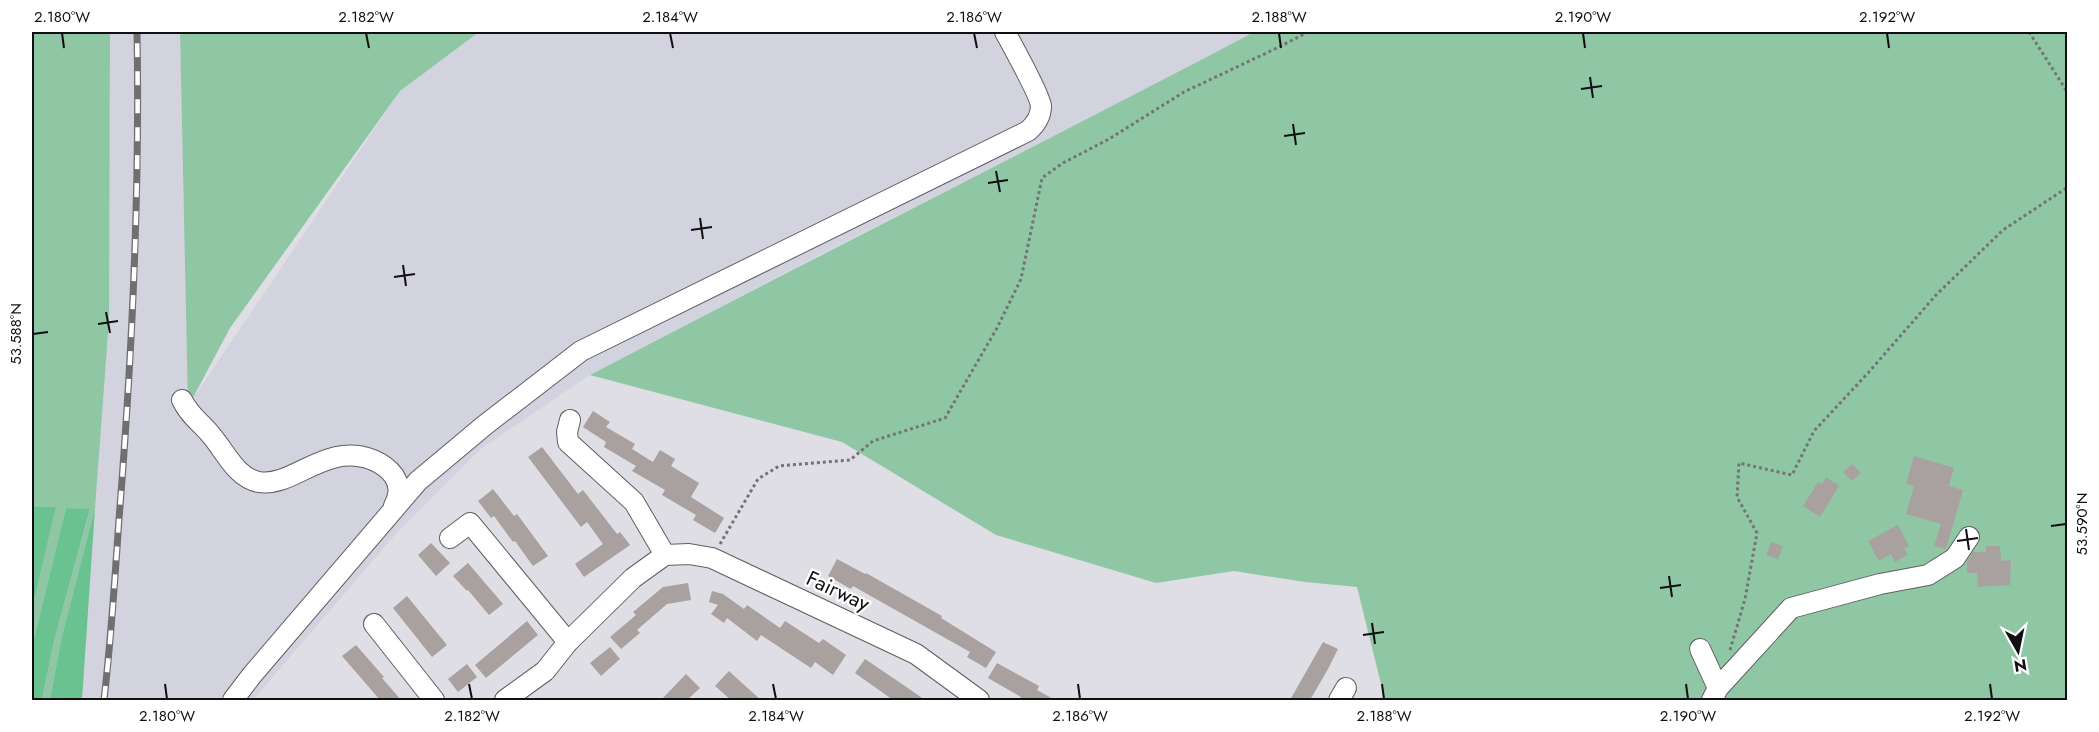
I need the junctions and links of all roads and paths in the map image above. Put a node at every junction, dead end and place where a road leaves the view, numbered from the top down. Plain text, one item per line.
1 (1005, 32) edge
2 (1308, 32) edge
3 (2029, 32) edge
4 (2067, 93) edge
5 (2067, 187) edge
6 (183, 400) dead end
7 (570, 420) dead end
8 (391, 511) junction
9 (1969, 537) dead end
10 (450, 538) dead end
11 (665, 555) junction
12 (712, 558) junction
13 (374, 624) dead end
14 (568, 642) junction
15 (1700, 649) dead end
16 (1728, 655) dead end
17 (1715, 694) edge
18 (233, 700) edge
19 (434, 700) edge
20 (505, 700) edge
21 (979, 700) edge

1 - 8 street
2 - 12 path
3 - 4 path
5 - 16 path
6 - 8 street
7 - 11 street
8 - 18 street
9 - 17 street
10 - 14 street
11 - 12 street, Fairway
11 - 14 street
12 - 21 street, Fairway
13 - 19 street
14 - 20 street
15 - 17 street

